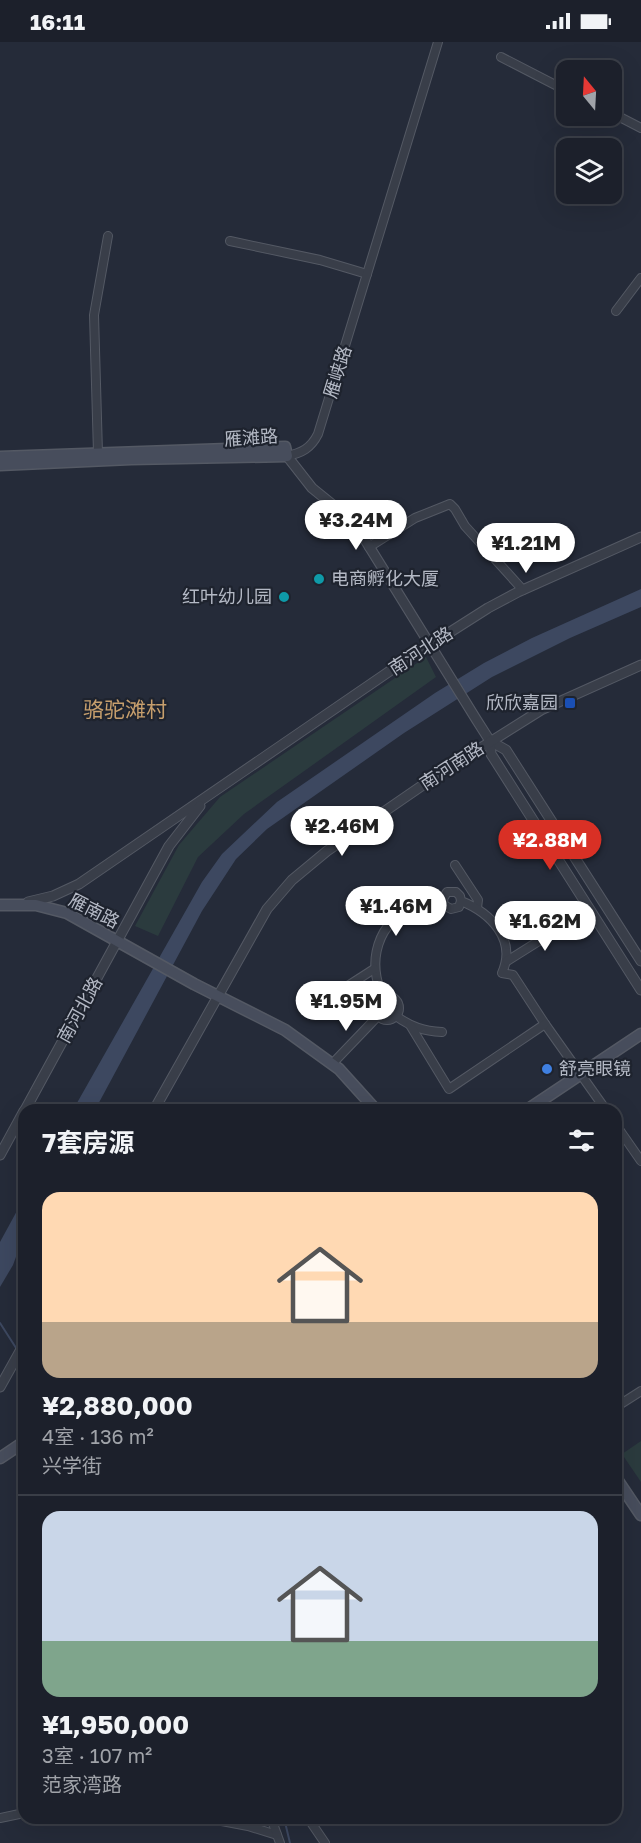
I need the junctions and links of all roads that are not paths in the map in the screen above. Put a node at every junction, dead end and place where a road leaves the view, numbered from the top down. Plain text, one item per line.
1 (438, 42) edge
2 (501, 57) dead end
3 (556, 84) edge
4 (622, 118) edge
5 (641, 128) edge
6 (108, 236) dead end
7 (230, 241) dead end
8 (367, 274) junction
9 (641, 278) edge
10 (616, 311) dead end
11 (98, 453) junction
12 (287, 456) junction
13 (0, 457) edge
14 (0, 465) edge
15 (641, 537) edge
16 (369, 546) junction
17 (523, 590) junction
18 (430, 645) junction
19 (641, 665) edge
20 (490, 741) junction
21 (216, 791) junction
22 (454, 864) dead end
23 (442, 899) junction
24 (461, 901) junction
25 (17, 904) junction
26 (0, 905) edge
27 (477, 908) junction
28 (569, 922) dead end
29 (117, 941) junction
30 (507, 961) junction
31 (641, 961) edge
32 (374, 969) junction
33 (641, 990) edge
34 (217, 997) junction
35 (383, 997) junction
36 (329, 998) dead end
37 (378, 1016) junction
38 (396, 1016) junction
39 (545, 1024) junction
40 (410, 1025) junction
41 (442, 1032) dead end
42 (641, 1034) edge
43 (332, 1064) junction
44 (582, 1074) junction
45 (28, 1104) edge
46 (157, 1104) edge
47 (371, 1104) edge
48 (536, 1104) edge
49 (602, 1104) edge
50 (18, 1122) edge
51 (622, 1134) edge
52 (0, 1155) edge
53 (641, 1161) edge
54 (18, 1354) edge
55 (0, 1387) edge
56 (641, 1391) edge
57 (622, 1403) edge
58 (18, 1446) edge
59 (0, 1458) edge
60 (622, 1487) edge
61 (641, 1515) edge
62 (18, 1814) edge
63 (0, 1818) edge
64 (238, 1824) edge
65 (273, 1824) edge
66 (312, 1824) edge
67 (279, 1839) edge
68 (325, 1843) edge

1 - 8 street, 雁峡路
2 - 3 street
4 - 5 street
6 - 11 street
7 - 8 street
8 - 12 street, 雁峡路
9 - 10 street
11 - 12 main road, 雁滩路
11 - 13 main road, 雁滩路
12 - 14 main road, 雁滩路
12 - 16 street
15 - 17 street, 南河北路
16 - 17 street
16 - 18 street
17 - 18 street, 南河北路
18 - 20 street
18 - 21 street, 南河北路
19 - 20 street, 南河南路
20 - 31 street
20 - 33 street
20 - 34 street, 南河南路
21 - 25 street, 南河北路
21 - 29 street, 南河北路
22 - 27 street
23 - 24 street
23 - 24 street
23 - 32 street
24 - 27 street
25 - 26 main road, 雁南路
25 - 29 main road, 雁南路
27 - 30 street
28 - 30 street
29 - 34 main road, 雁南路
29 - 45 street, 南河北路
30 - 39 street
32 - 35 street
32 - 36 street
34 - 43 main road, 雁南路
34 - 46 street, 南河南路
35 - 37 street
35 - 38 street
37 - 38 street
37 - 43 street
38 - 40 street
39 - 40 street
39 - 44 street
40 - 41 street
42 - 44 main road
43 - 47 main road, 雁南路
44 - 48 main road
44 - 49 street
50 - 52 street, 南河北路
51 - 53 street
54 - 55 street
56 - 57 street
58 - 59 main road
60 - 61 main road
62 - 63 street
64 - 67 street
65 - 67 street
66 - 68 street

